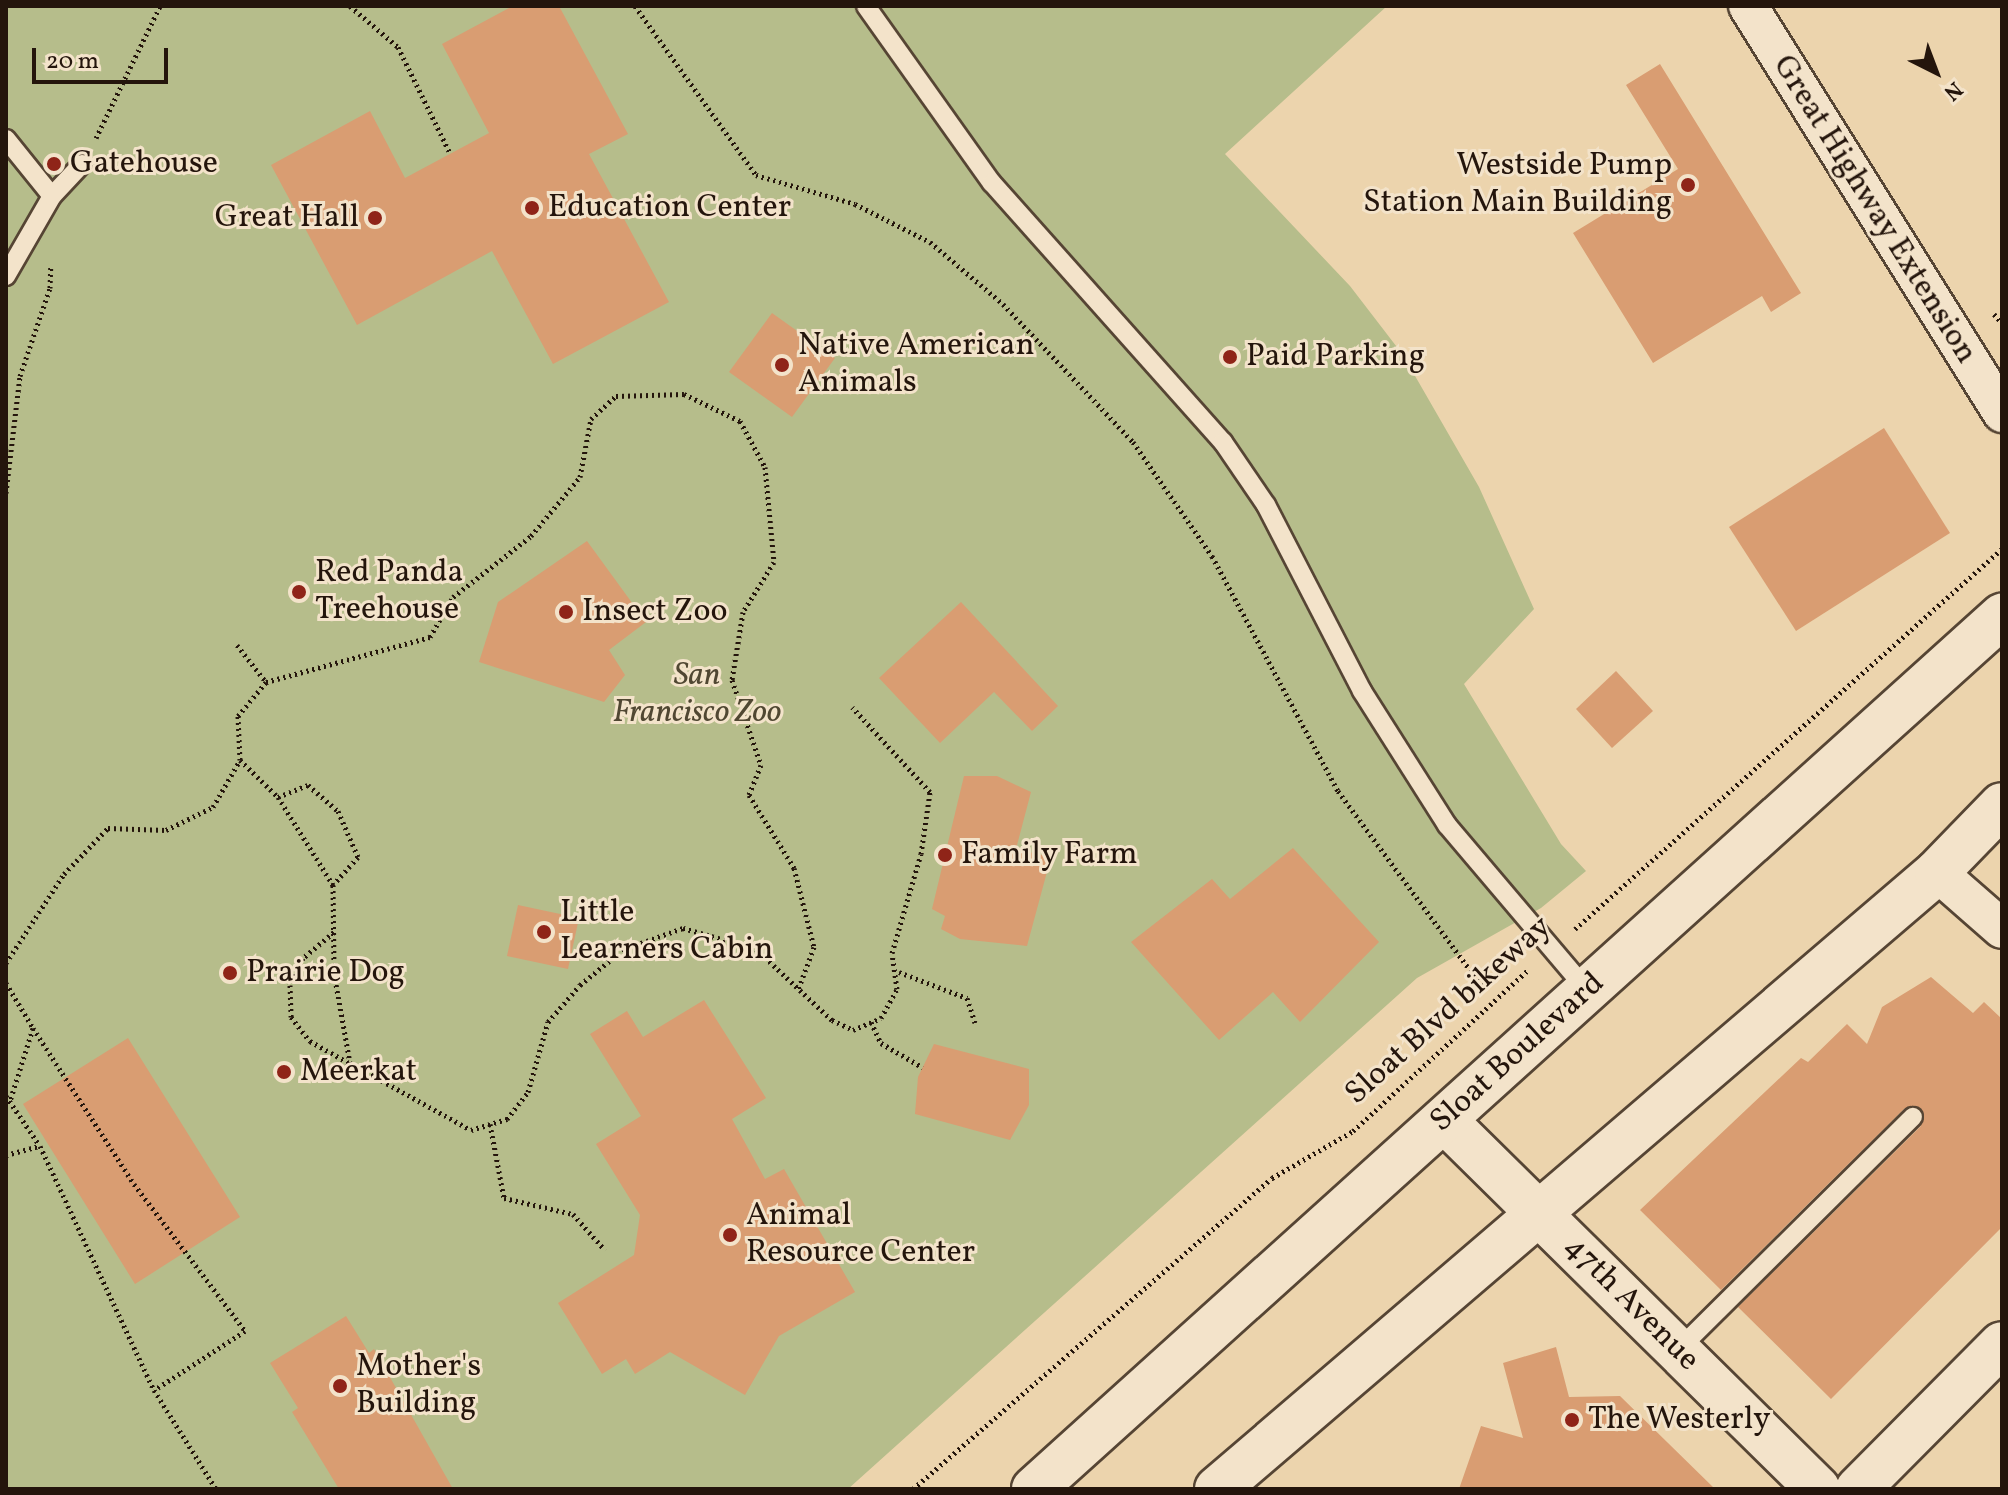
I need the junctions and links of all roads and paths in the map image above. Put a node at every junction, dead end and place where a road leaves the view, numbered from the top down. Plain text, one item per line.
1 (160, 6) edge
2 (350, 6) edge
3 (635, 6) edge
4 (866, 6) edge
5 (1748, 6) edge
6 (6, 139) edge
7 (450, 153) dead end
8 (82, 164) joint
9 (52, 196) junction
10 (6, 276) edge
11 (2002, 413) edge
12 (6, 493) edge
13 (2002, 549) edge
14 (2002, 616) edge
15 (237, 645) dead end
16 (266, 682) junction
17 (852, 707) dead end
18 (240, 760) junction
19 (278, 797) junction
20 (2002, 805) edge
21 (1937, 872) junction
22 (333, 885) junction
23 (2002, 929) edge
24 (334, 932) junction
25 (1550, 950) junction
26 (6, 963) edge
27 (899, 972) junction
28 (6, 983) edge
29 (1484, 989) dead end
30 (798, 990) junction
31 (1587, 990) junction
32 (871, 1022) junction
33 (975, 1023) dead end
34 (33, 1028) junction
35 (350, 1063) junction
36 (922, 1067) dead end
37 (8, 1098) edge
38 (1913, 1117) dead end
39 (1444, 1120) junction
40 (490, 1124) junction
41 (40, 1146) junction
42 (6, 1155) edge
43 (1540, 1213) junction
44 (605, 1250) dead end
45 (2002, 1344) edge
46 (1678, 1350) junction
47 (154, 1390) junction
48 (216, 1489) edge
49 (913, 1489) edge
50 (1034, 1489) edge
51 (1217, 1489) edge
52 (1818, 1489) edge
53 (1858, 1489) edge

1 - 8 path
2 - 7 path
3 - 29 path
4 - 25 lane
5 - 11 street, Great Highway Extension
6 - 9 lane
8 - 9 lane
9 - 10 lane
9 - 12 path
13 - 25 path, Sloat Blvd bikeway
14 - 31 street, Sloat Boulevard
15 - 16 path
16 - 18 path
16 - 30 path
17 - 27 path
18 - 19 path
18 - 26 path
19 - 22 path
19 - 22 path
20 - 21 street
21 - 23 street
21 - 43 street
22 - 24 path
24 - 35 path
24 - 35 path
25 - 31 lane
25 - 49 path, Sloat Blvd bikeway
27 - 32 path
27 - 33 path
28 - 34 path
30 - 32 path
30 - 40 path
31 - 39 street, Sloat Boulevard
32 - 36 path
34 - 37 path
34 - 47 path
35 - 40 path
37 - 41 path
38 - 46 lane
39 - 43 street, 47th Avenue
39 - 50 street, Sloat Boulevard
40 - 44 path
41 - 42 path
41 - 47 path
43 - 46 street, 47th Avenue
43 - 51 street
45 - 53 street
46 - 52 street, 47th Avenue
47 - 48 path

